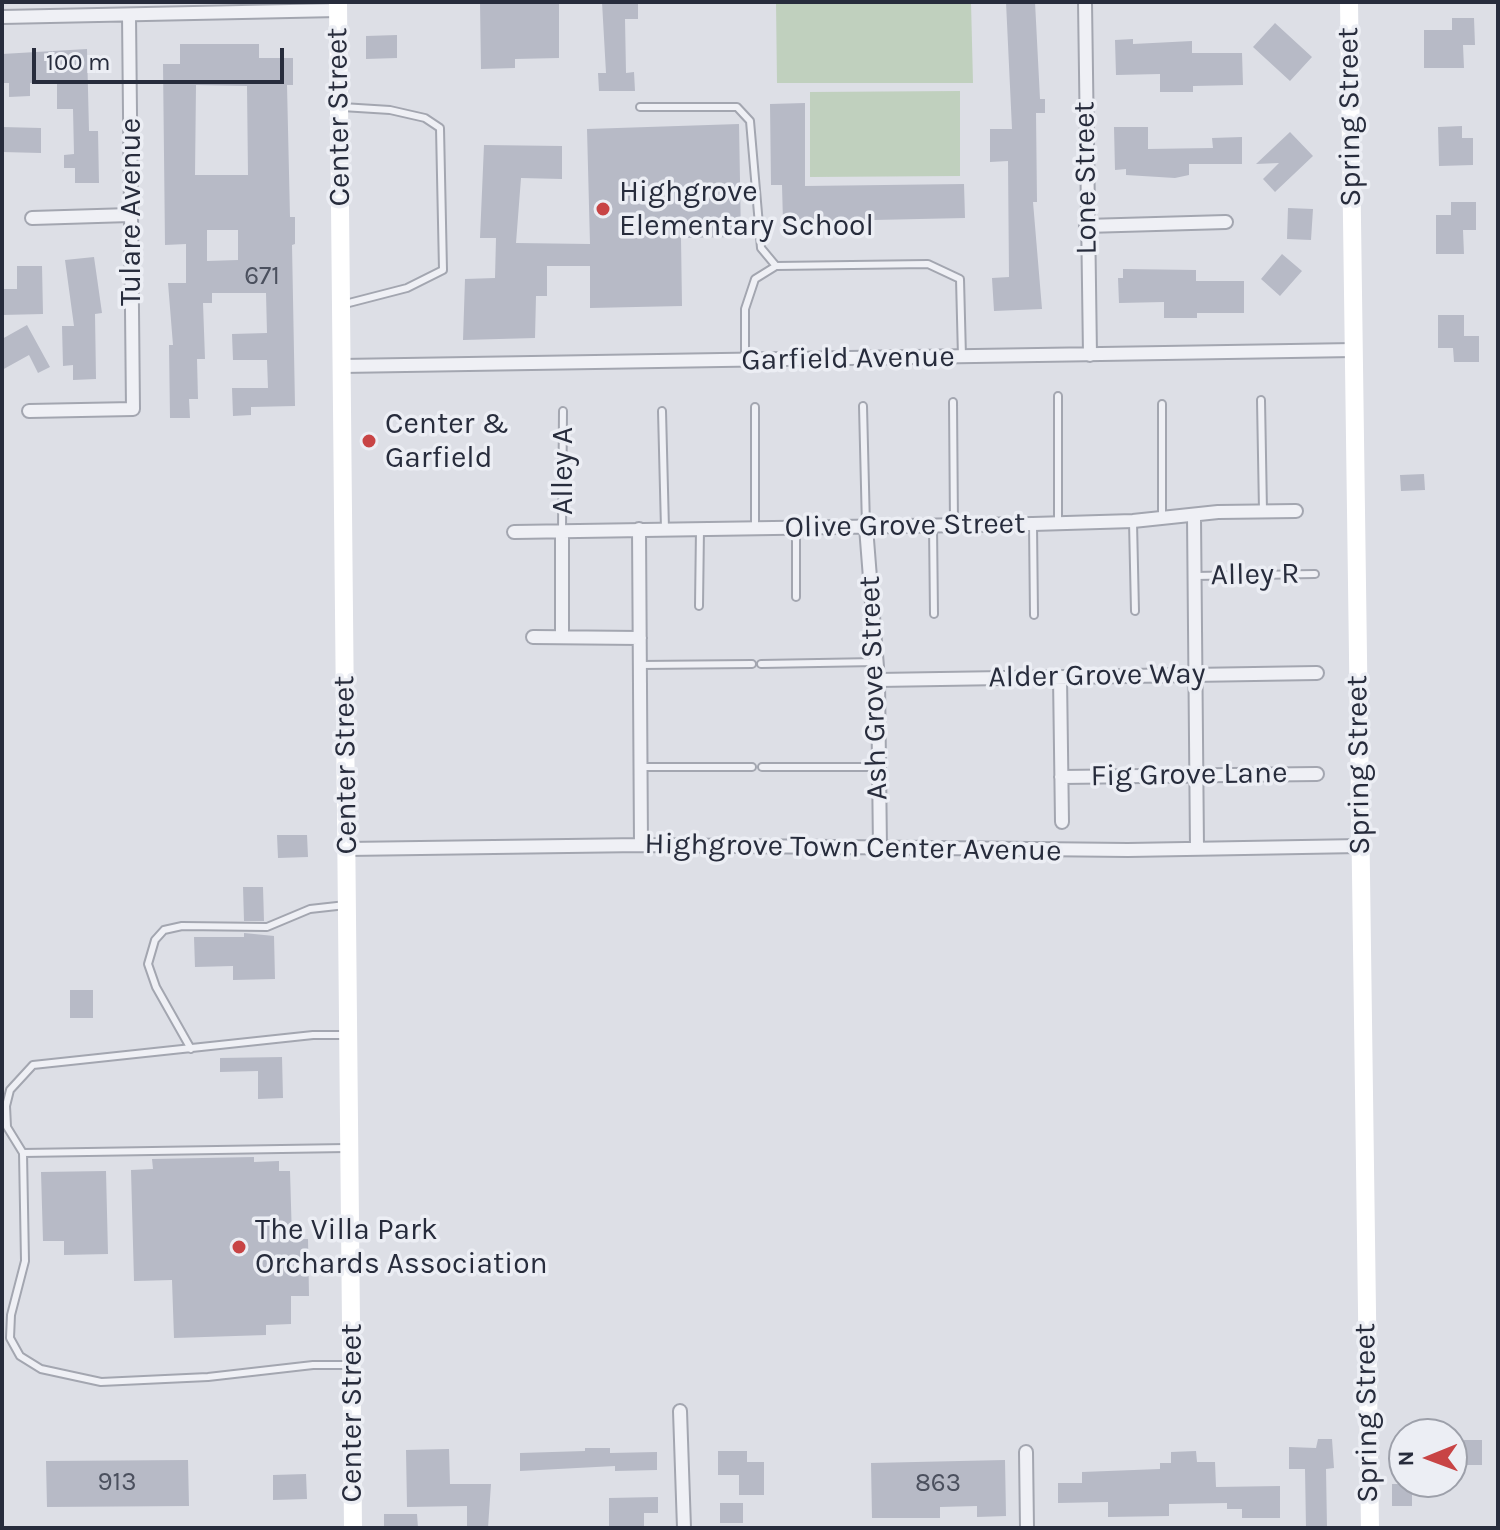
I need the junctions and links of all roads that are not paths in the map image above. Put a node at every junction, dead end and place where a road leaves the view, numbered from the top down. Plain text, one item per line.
1 (1085, 2) edge
2 (1349, 2) edge
3 (338, 6) edge
4 (129, 15) junction
5 (2, 17) edge
6 (339, 107) junction
7 (640, 107) dead end
8 (130, 215) junction
9 (32, 218) dead end
10 (1226, 222) dead end
11 (1086, 226) junction
12 (776, 266) junction
13 (341, 305) junction
14 (1354, 350) junction
15 (1090, 355) junction
16 (962, 357) junction
17 (745, 361) junction
18 (342, 366) junction
19 (1058, 396) dead end
20 (1261, 400) dead end
21 (953, 402) dead end
22 (1162, 404) dead end
23 (863, 406) dead end
24 (755, 407) dead end
25 (29, 411) dead end
26 (563, 411) dead end
27 (662, 411) dead end
28 (1263, 511) junction
29 (1296, 511) dead end
30 (1194, 517) junction
31 (1162, 518) junction
32 (1133, 521) junction
33 (1058, 523) junction
34 (1033, 524) junction
35 (954, 525) junction
36 (933, 526) junction
37 (866, 527) junction
38 (755, 528) junction
39 (796, 528) junction
40 (639, 529) junction
41 (665, 529) junction
42 (700, 529) junction
43 (562, 531) junction
44 (514, 532) dead end
45 (1315, 574) dead end
46 (1194, 576) junction
47 (796, 597) dead end
48 (699, 606) dead end
49 (1135, 611) dead end
50 (934, 614) dead end
51 (1034, 615) dead end
52 (533, 637) dead end
53 (562, 637) junction
54 (640, 638) junction
55 (876, 662) junction
56 (640, 665) junction
57 (1195, 673) junction
58 (1317, 673) dead end
59 (1060, 677) junction
60 (878, 680) junction
61 (641, 767) junction
62 (752, 767) dead end
63 (762, 767) dead end
64 (879, 767) junction
65 (1197, 774) junction
66 (1317, 774) dead end
67 (1061, 777) junction
68 (1062, 822) dead end
69 (641, 845) junction
70 (1360, 846) junction
71 (347, 849) junction
72 (880, 849) junction
73 (1197, 849) junction
74 (347, 905) junction
75 (348, 1035) junction
76 (191, 1049) junction
77 (350, 1148) junction
78 (23, 1153) junction
79 (352, 1365) junction
80 (680, 1411) dead end
81 (1026, 1452) dead end
82 (353, 1528) edge
83 (684, 1528) edge
84 (1027, 1528) edge
85 (1370, 1528) edge

1 - 11 street, Lone Street
2 - 14 main road, Spring Street
3 - 4 street
3 - 6 main road, Center Street
4 - 5 street
4 - 8 street, Tulare Avenue
6 - 13 main road, Center Street
6 - 13 lane
7 - 12 lane
8 - 9 street
8 - 25 street, Tulare Avenue
10 - 11 street
11 - 15 street, Lone Street
12 - 16 lane
12 - 17 lane
13 - 18 main road, Center Street
14 - 15 street, Garfield Avenue
14 - 70 main road, Spring Street
15 - 16 street, Garfield Avenue
16 - 17 street, Garfield Avenue
17 - 18 street, Garfield Avenue
18 - 71 main road, Center Street
19 - 33 lane
20 - 28 lane
21 - 35 lane
22 - 31 lane
23 - 37 lane
24 - 38 lane
26 - 43 lane, Alley A
27 - 41 lane
28 - 29 street, Olive Grove Street
28 - 30 street, Olive Grove Street
30 - 31 street, Olive Grove Street
30 - 46 street
31 - 32 street, Olive Grove Street
32 - 33 street, Olive Grove Street
32 - 49 lane
33 - 34 street, Olive Grove Street
34 - 35 street, Olive Grove Street
34 - 51 lane
35 - 36 street, Olive Grove Street
36 - 37 street, Olive Grove Street
36 - 50 lane
37 - 39 street, Olive Grove Street
37 - 55 street, Ash Grove Street
38 - 39 street, Olive Grove Street
38 - 42 street, Olive Grove Street
39 - 47 lane
40 - 41 street, Olive Grove Street
40 - 43 street, Olive Grove Street
40 - 54 street
41 - 42 street, Olive Grove Street
42 - 48 lane
43 - 44 street, Olive Grove Street
43 - 53 street
45 - 46 lane, Alley R
46 - 57 street
52 - 53 street
53 - 54 street
54 - 56 street
55 - 56 lane
55 - 60 street, Ash Grove Street
56 - 61 street
57 - 58 street, Alder Grove Way
57 - 59 street, Alder Grove Way
57 - 65 street
59 - 60 street, Alder Grove Way
59 - 67 street
60 - 64 street, Ash Grove Street
61 - 62 lane
61 - 69 street
63 - 64 lane
64 - 72 street, Ash Grove Street
65 - 66 street, Fig Grove Lane
65 - 67 street, Fig Grove Lane
65 - 73 street
67 - 68 street
69 - 71 street, Highgrove Town Center Avenue
69 - 72 street, Highgrove Town Center Avenue
70 - 73 street, Highgrove Town Center Avenue
70 - 85 main road, Spring Street
71 - 74 main road, Center Street
72 - 73 street, Highgrove Town Center Avenue
74 - 75 main road, Center Street
74 - 76 lane
75 - 76 lane
75 - 77 main road, Center Street
76 - 78 lane
77 - 78 lane
77 - 79 main road, Center Street
78 - 79 lane
79 - 82 main road, Center Street
80 - 83 street
81 - 84 street

